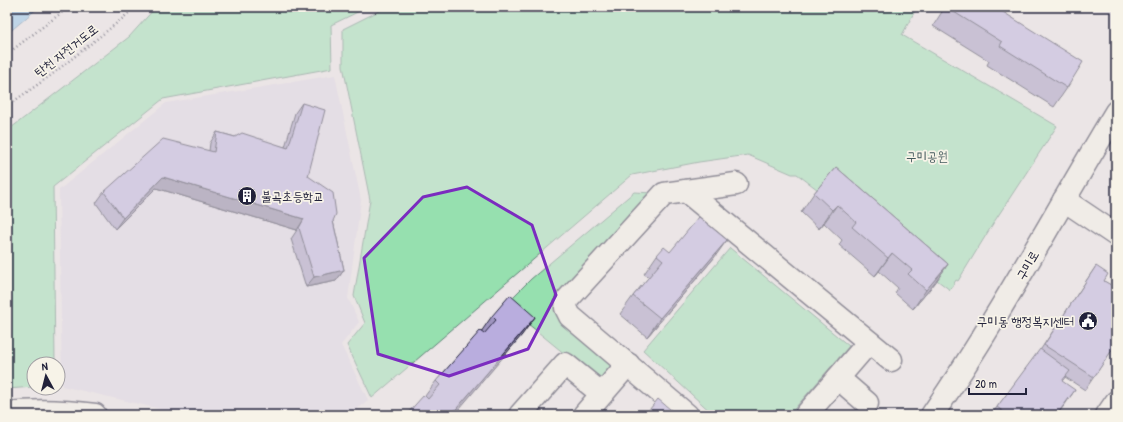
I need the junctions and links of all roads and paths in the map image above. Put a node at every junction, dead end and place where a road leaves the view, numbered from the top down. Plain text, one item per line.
1 (69, 7) edge
2 (135, 7) edge
3 (7, 54) edge
4 (7, 106) edge
5 (1116, 112) edge
6 (736, 184) dead end
7 (686, 191) junction
8 (1064, 200) junction
9 (1116, 235) edge
10 (869, 342) junction
11 (891, 360) dead end
12 (628, 364) junction
13 (838, 378) junction
14 (602, 394) junction
15 (1116, 402) edge
16 (867, 403) dead end
17 (7, 413) edge
18 (95, 415) edge
19 (520, 415) edge
20 (584, 415) edge
21 (687, 415) edge
22 (806, 415) edge
23 (932, 415) edge
24 (1107, 415) edge

1 - 3 path
2 - 4 path, 탄천 자전거도로
5 - 8 street, 구미로
6 - 7 street
7 - 10 street
7 - 12 street
8 - 9 street
8 - 23 street, 구미로
10 - 11 street
10 - 13 street
12 - 14 street
12 - 21 street
13 - 16 street
13 - 22 street
14 - 19 street
14 - 20 street
15 - 24 street
17 - 18 street

